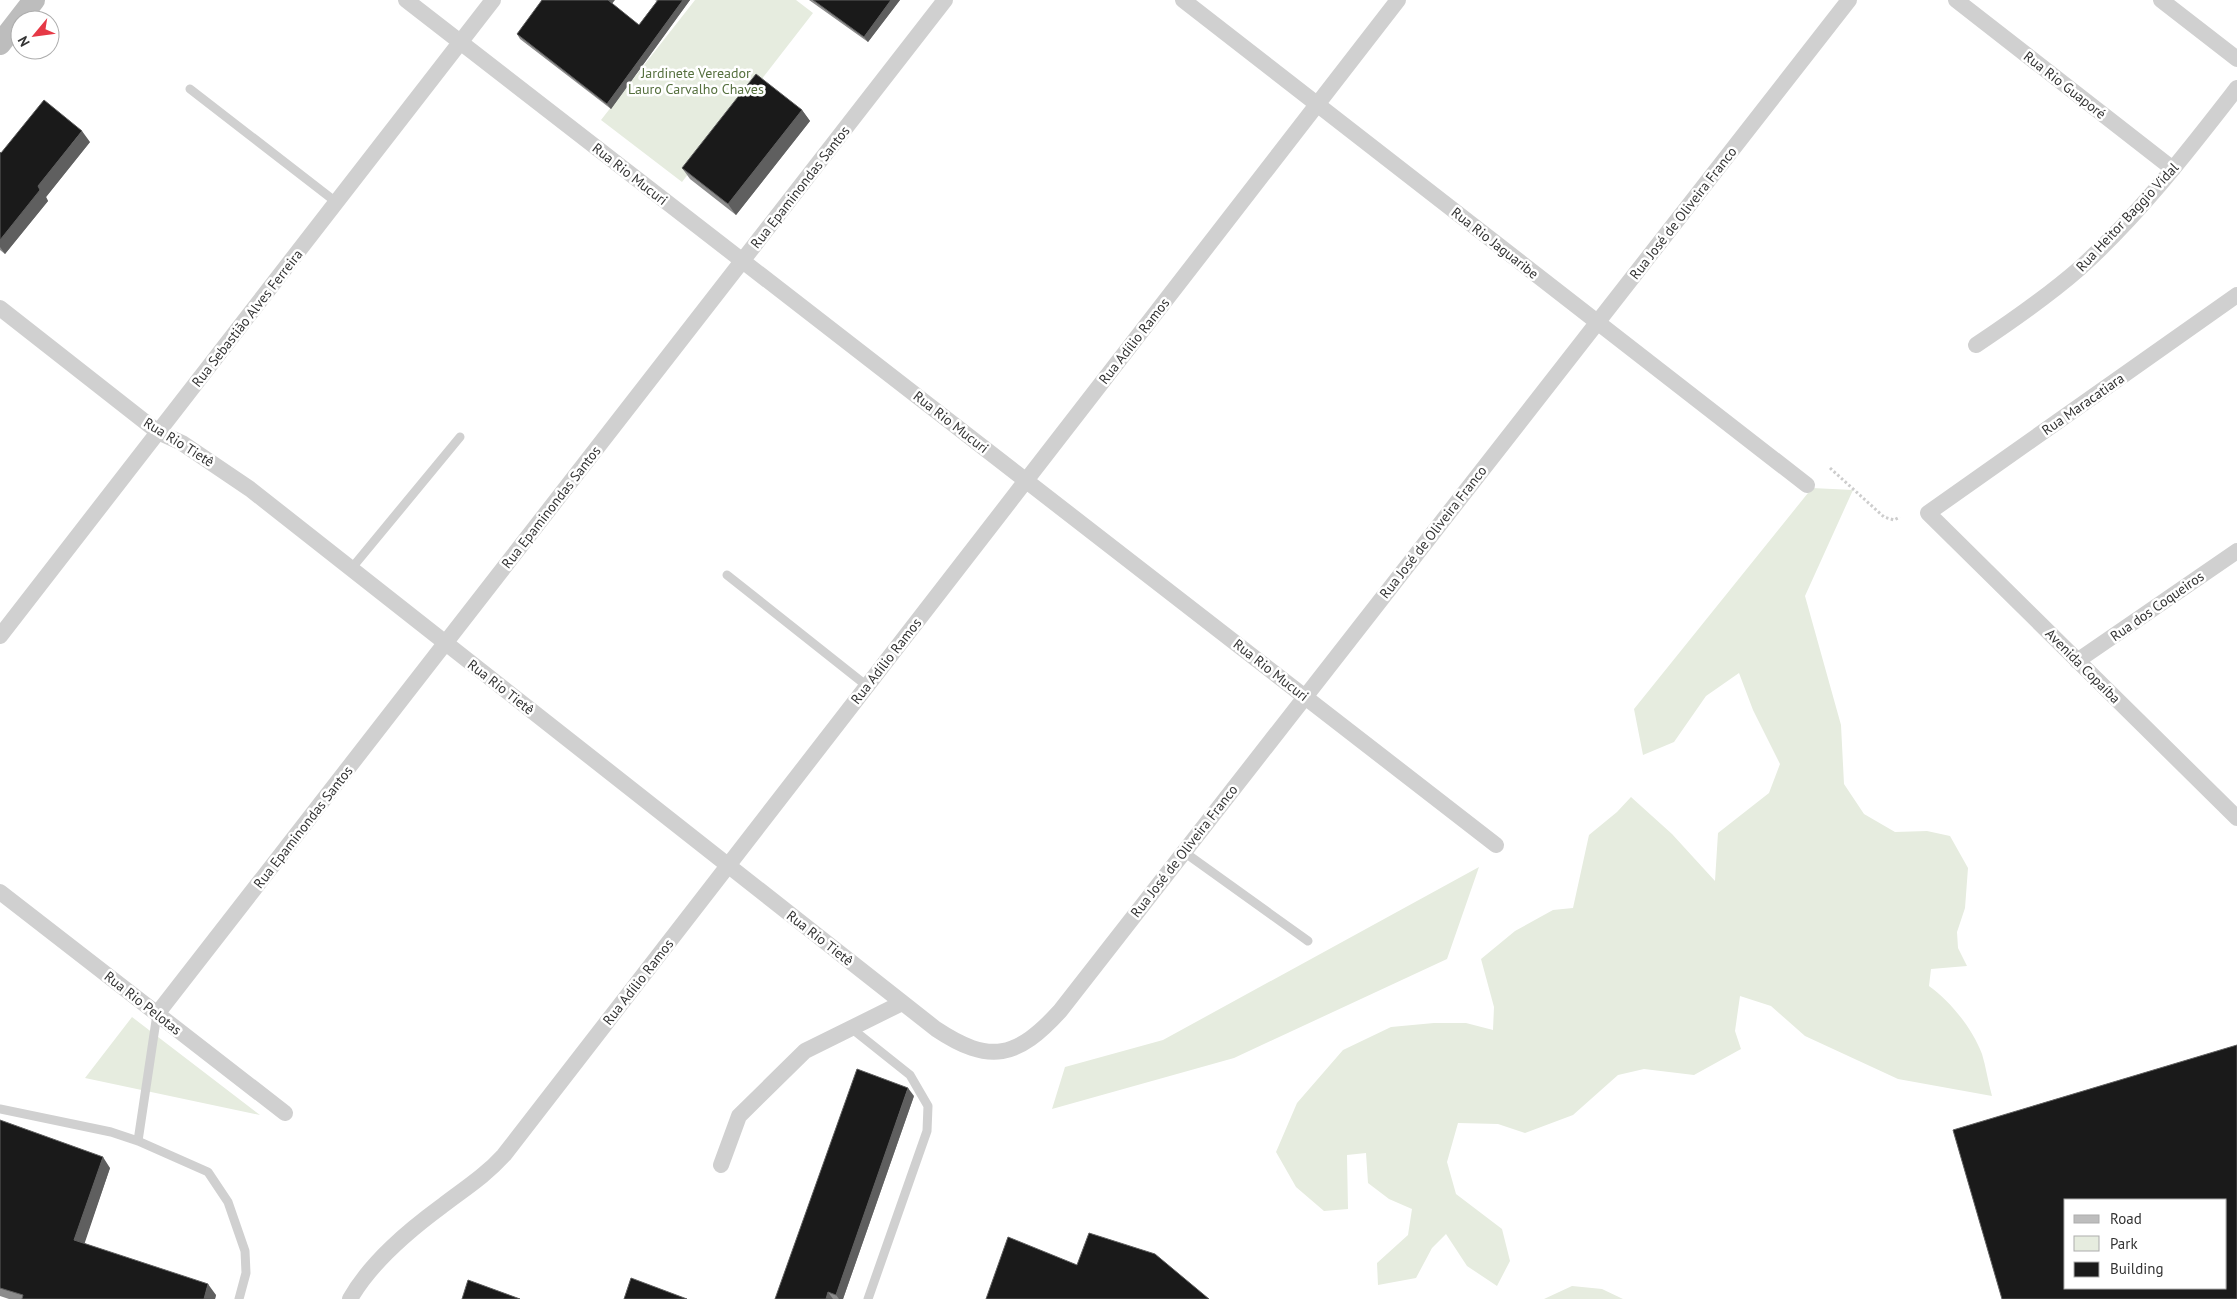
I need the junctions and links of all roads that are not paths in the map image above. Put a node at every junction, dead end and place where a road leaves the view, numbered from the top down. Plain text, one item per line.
1 (34, 0) edge
2 (406, 0) edge
3 (493, 0) edge
4 (945, 0) edge
5 (1183, 0) edge
6 (1398, 0) edge
7 (1849, 0) edge
8 (1956, 0) edge
9 (2161, 0) edge
10 (460, 42) junction
11 (0, 44) edge
12 (2237, 59) edge
13 (2237, 88) edge
14 (190, 89) dead end
15 (1317, 104) junction
16 (2173, 169) junction
17 (336, 202) junction
18 (743, 261) junction
19 (2237, 295) edge
20 (0, 308) edge
21 (1597, 322) junction
22 (1976, 345) dead end
23 (158, 432) junction
24 (460, 437) dead end
25 (1026, 481) junction
26 (1807, 485) dead end
27 (1928, 513) joint
28 (2237, 551) edge
29 (351, 569) junction
30 (727, 575) dead end
31 (0, 636) edge
32 (445, 643) junction
33 (2077, 660) junction
34 (867, 686) junction
35 (1305, 697) junction
36 (2235, 814) edge
37 (1496, 845) dead end
38 (1184, 852) junction
39 (728, 865) junction
40 (0, 892) edge
41 (1308, 941) dead end
42 (902, 1002) junction
43 (157, 1014) junction
44 (851, 1028) junction
45 (1007, 1051) joint
46 (0, 1109) edge
47 (285, 1113) dead end
48 (138, 1140) junction
49 (721, 1164) dead end
50 (239, 1299) edge
51 (350, 1299) edge
52 (868, 1299) edge

1 - 11 main road
2 - 10 street, Rua Rio Mucuri
3 - 10 street, Rua Sebastião Alves Ferreira
4 - 18 street, Rua Epaminondas Santos
5 - 15 street, Rua Rio Jaguaribe
6 - 15 street, Rua Adílio Ramos
7 - 21 street, Rua José de Oliveira Franco
8 - 16 street, Rua Rio Guaporé
9 - 12 street
10 - 17 street, Rua Sebastião Alves Ferreira
10 - 18 street, Rua Rio Mucuri
13 - 16 street, Rua Heitor Baggio Vidal
14 - 17 lane
15 - 21 street, Rua Rio Jaguaribe
15 - 25 street, Rua Adílio Ramos
16 - 22 street, Rua Heitor Baggio Vidal
17 - 23 street, Rua Sebastião Alves Ferreira
18 - 25 street, Rua Rio Mucuri
18 - 32 street, Rua Epaminondas Santos
19 - 27 street, Rua Maracatiara
20 - 23 street, Rua Rio Tietê
21 - 26 street, Rua Rio Jaguaribe
21 - 35 street, Rua José de Oliveira Franco
23 - 29 street, Rua Rio Tietê
23 - 31 street, Rua Sebastião Alves Ferreira
24 - 29 lane
25 - 34 street, Rua Adílio Ramos
25 - 35 street, Rua Rio Mucuri
27 - 33 street, Avenida Copaíba
28 - 33 street, Rua dos Coqueiros
29 - 32 street, Rua Rio Tietê
30 - 34 lane
32 - 39 street, Rua Rio Tietê
32 - 43 street, Rua Epaminondas Santos
33 - 36 street, Avenida Copaíba
34 - 39 street, Rua Adílio Ramos
35 - 37 street, Rua Rio Mucuri
35 - 38 street, Rua José de Oliveira Franco
38 - 41 lane
38 - 45 street, Rua José de Oliveira Franco
39 - 42 street, Rua Rio Tietê
39 - 51 street, Rua Adílio Ramos
40 - 43 street, Rua Rio Pelotas
42 - 44 street
42 - 45 street, Rua Rio Tietê
43 - 47 street, Rua Rio Pelotas
43 - 48 lane
44 - 49 street
44 - 52 lane
46 - 48 lane
48 - 50 lane

